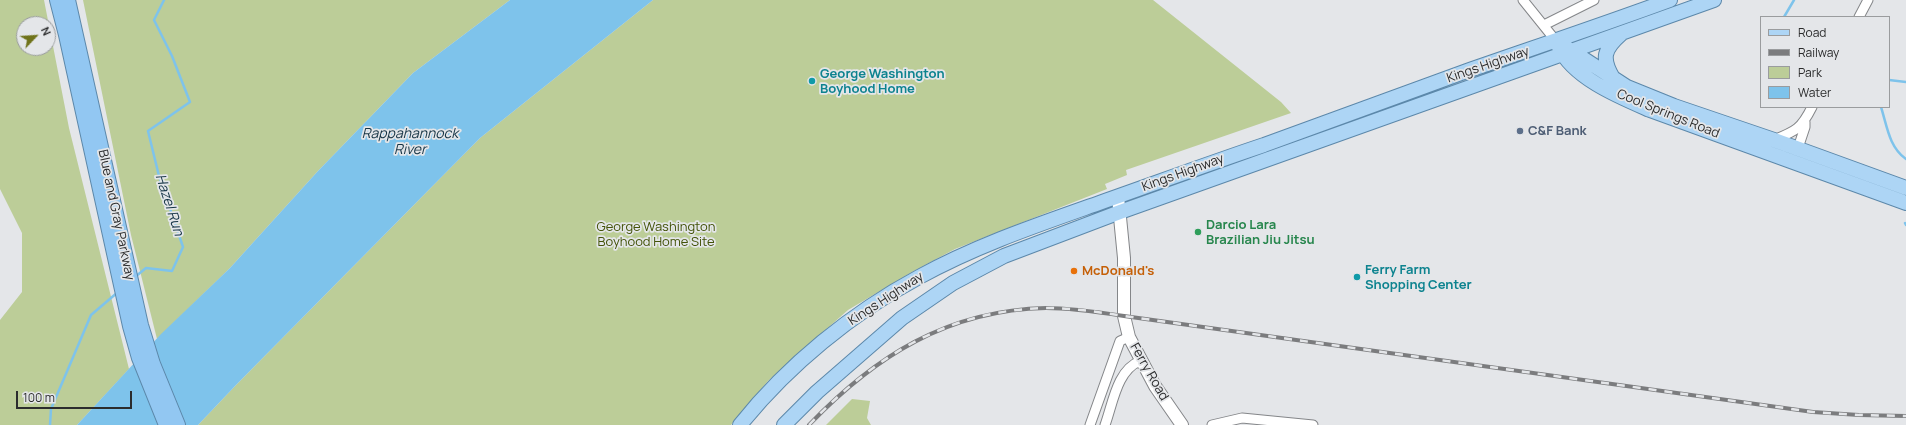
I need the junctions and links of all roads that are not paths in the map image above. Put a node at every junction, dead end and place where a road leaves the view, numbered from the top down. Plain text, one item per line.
1 (57, 0) edge
2 (68, 0) edge
3 (73, 0) edge
4 (1523, 0) edge
5 (1594, 0) edge
6 (1670, 0) edge
7 (1714, 0) edge
8 (1868, 0) edge
9 (1860, 16) edge
10 (1544, 25) junction
11 (1623, 33) junction
12 (1556, 41) junction
13 (1567, 53) junction
14 (81, 55) junction
15 (1614, 78) junction
16 (1812, 108) edge
17 (1805, 122) junction
18 (1774, 140) junction
19 (1751, 146) junction
20 (1798, 148) junction
21 (1906, 188) edge
22 (1118, 197) junction
23 (1906, 203) edge
24 (1120, 212) junction
25 (118, 243) junction
26 (1129, 337) junction
27 (1140, 361) junction
28 (166, 425) edge
29 (178, 425) edge
30 (740, 425) edge
31 (784, 425) edge
32 (1090, 425) edge
33 (1105, 425) edge
34 (1182, 425) edge
35 (1212, 425) edge
36 (1313, 425) edge

1 - 25 highway, Blue and Gray Parkway
2 - 14 highway, Blue and Gray Parkway
3 - 14 highway
4 - 10 street
5 - 10 street
6 - 12 main road, Kings Highway
7 - 11 main road, Kings Highway
8 - 9 street
10 - 12 street
11 - 13 main road, Kings Highway
11 - 15 main road
12 - 13 main road, Cool Springs Road
12 - 22 main road, Kings Highway
13 - 15 main road, Cool Springs Road
13 - 19 main road, Cool Springs Road
13 - 24 main road, Kings Highway
14 - 25 highway, Blue and Gray Parkway
15 - 18 main road, Cool Springs Road
16 - 17 street
17 - 18 street
17 - 20 street
18 - 20 main road, Cool Springs Road
19 - 20 main road
19 - 23 main road, Cool Springs Road
20 - 21 main road, Cool Springs Road
22 - 24 main road, Ferry Road
22 - 30 main road, Kings Highway
24 - 26 main road, Ferry Road
24 - 31 main road, Kings Highway
25 - 28 highway, Blue and Gray Parkway
25 - 29 highway, Blue and Gray Parkway
26 - 27 main road, Ferry Road
26 - 32 street
27 - 33 street
27 - 34 main road, Ferry Road
35 - 36 street

